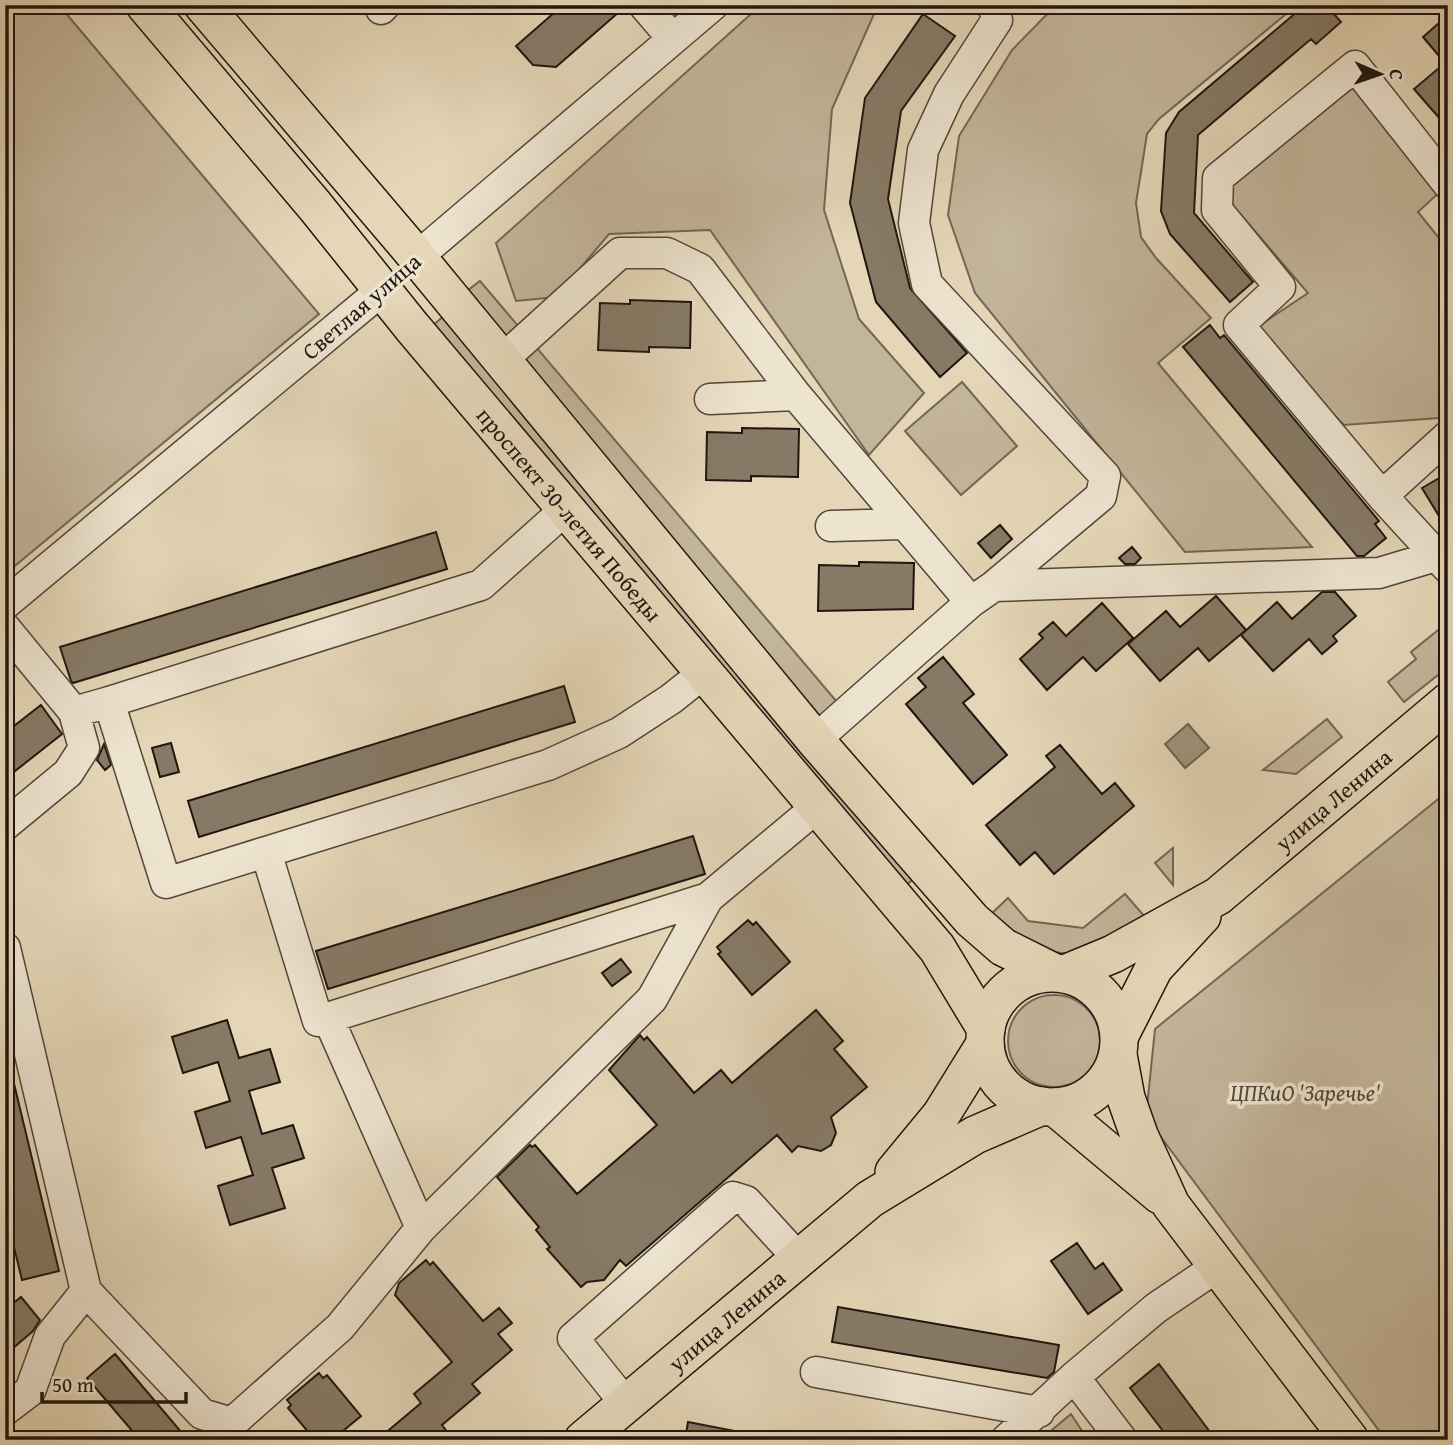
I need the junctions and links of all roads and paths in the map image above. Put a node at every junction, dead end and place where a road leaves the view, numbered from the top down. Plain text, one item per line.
1 (145, 5) edge
2 (203, 5) edge
3 (644, 5) edge
4 (713, 5) edge
5 (993, 5) edge
6 (673, 39) junction
7 (1448, 184) edge
8 (1448, 195) edge
9 (1448, 204) edge
10 (416, 257) junction
11 (382, 290) junction
12 (501, 361) junction
13 (796, 395) junction
14 (710, 399) dead end
15 (1448, 436) edge
16 (1382, 496) junction
17 (566, 509) junction
18 (903, 524) junction
19 (831, 526) dead end
20 (1442, 562) edge
21 (983, 594) junction
22 (5, 604) edge
23 (5, 628) edge
24 (705, 672) junction
25 (109, 702) junction
26 (1448, 702) edge
27 (74, 712) junction
28 (815, 740) junction
29 (817, 807) junction
30 (5, 825) edge
31 (266, 852) junction
32 (1218, 896) junction
33 (708, 898) junction
34 (5, 948) edge
35 (1060, 973) junction
36 (329, 1020) junction
37 (985, 1037) junction
38 (1119, 1045) junction
39 (17, 1055) edge
40 (1049, 1107) junction
41 (870, 1199) junction
42 (1171, 1205) junction
43 (421, 1228) junction
44 (799, 1259) junction
45 (1218, 1266) junction
46 (86, 1291) junction
47 (816, 1372) dead end
48 (1074, 1377) junction
49 (626, 1404) junction
50 (5, 1410) edge
51 (1039, 1412) junction
52 (232, 1431) edge
53 (583, 1440) edge
54 (1006, 1440) edge
55 (1122, 1440) edge
56 (1350, 1440) edge

1 - 11 main road, проспект 30-летия Победы
2 - 10 main road, проспект 30-летия Победы
3 - 6 street
4 - 6 street, Светлая улица
5 - 21 street
6 - 10 street, Светлая улица
7 - 16 street
8 - 9 street
10 - 11 main road, Светлая улица
10 - 12 main road, проспект 30-летия Победы
11 - 17 main road, проспект 30-летия Победы
11 - 22 street, Светлая улица
12 - 13 street
12 - 28 main road, проспект 30-летия Победы
13 - 14 street
13 - 18 street
15 - 16 street
16 - 20 street
17 - 24 main road, проспект 30-летия Победы
17 - 25 street
18 - 19 street
18 - 21 street
20 - 21 street
21 - 28 street
23 - 27 street
24 - 29 main road, проспект 30-летия Победы
24 - 31 street
25 - 27 street
25 - 31 street
26 - 32 main road, улица Ленина
27 - 30 street
28 - 35 main road, проспект 30-летия Победы
29 - 33 street
29 - 37 main road, проспект 30-летия Победы
31 - 36 street
32 - 35 main road, улица Ленина
32 - 38 main road, улица Ленина
33 - 36 street
33 - 43 street
34 - 39 street
35 - 37 main road
35 - 38 main road
36 - 43 street
37 - 40 main road
37 - 41 main road, улица Ленина
38 - 40 main road
38 - 42 main road
39 - 46 street
40 - 41 main road, улица Ленина
40 - 42 main road
41 - 44 main road, улица Ленина
42 - 45 main road
43 - 52 street
44 - 49 main road, улица Ленина
44 - 49 street
45 - 48 street
45 - 56 main road
46 - 50 street
46 - 52 street
47 - 51 street
48 - 51 street
48 - 55 street
49 - 53 main road, улица Ленина
51 - 54 street

